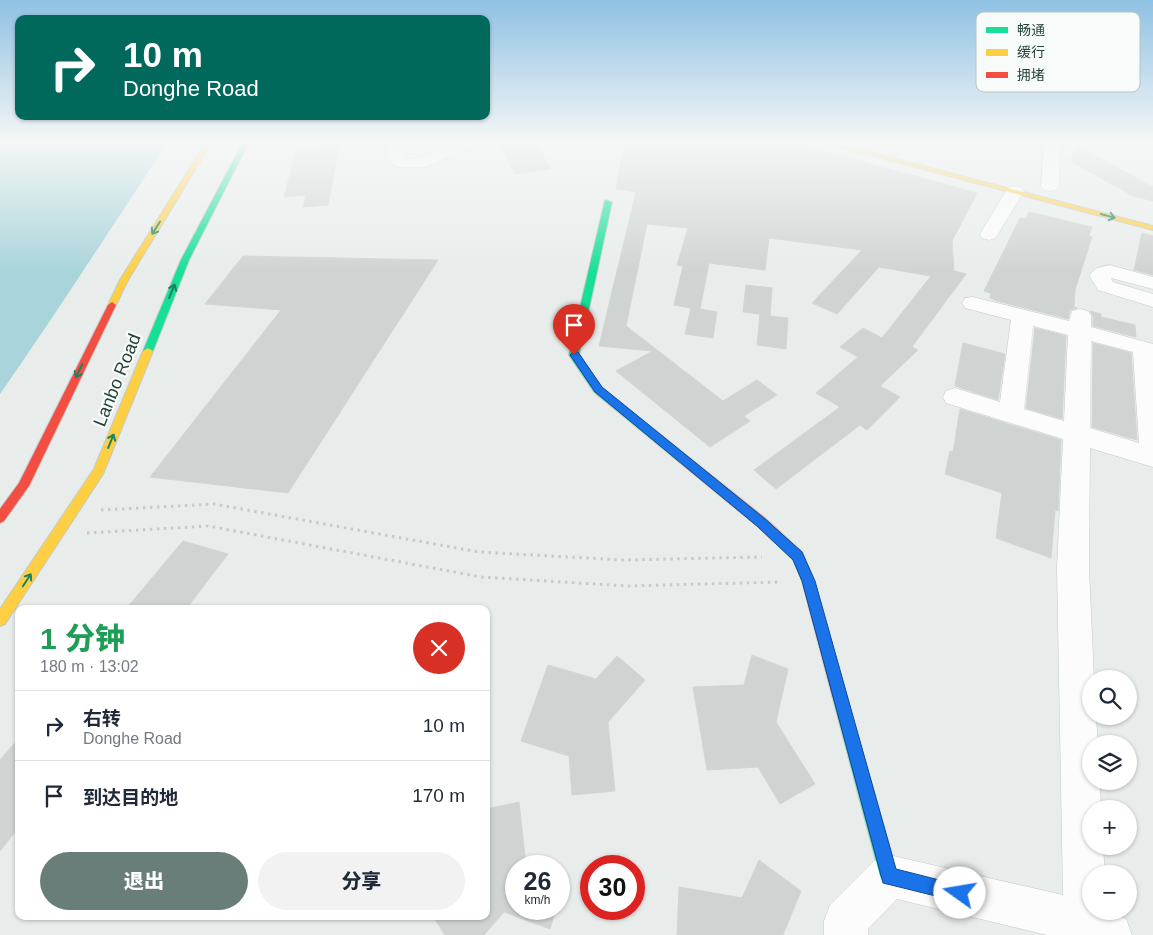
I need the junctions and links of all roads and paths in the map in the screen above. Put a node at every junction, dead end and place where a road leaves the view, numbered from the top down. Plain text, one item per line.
1 (182, 186) edge
2 (223, 186) edge
3 (994, 186) edge
4 (1015, 191) junction
5 (608, 202) dead end
6 (1153, 228) edge
7 (989, 234) dead end
8 (1153, 283) edge
9 (1153, 301) edge
10 (973, 303) dead end
11 (1023, 316) junction
12 (1080, 324) junction
13 (955, 397) dead end
14 (1011, 414) junction
15 (1077, 434) junction
16 (1153, 456) edge
17 (72, 512) junction
18 (0, 518) edge
19 (57, 534) junction
20 (798, 556) junction
21 (808, 581) junction
22 (0, 620) edge
23 (889, 876) junction
24 (1097, 928) edge
25 (846, 935) edge

1 -> 18 street, Lanbo Road
17 -> 2 street, Lanbo Road
3 - 4 street
4 -> 6 street
4 - 7 street
5 - 20 street
8 - 9 street
10 - 11 street
11 - 12 street
11 - 14 street
12 - 15 street
12 - 16 street
13 - 14 street
14 - 15 street
15 - 16 street
15 - 24 street
17 - 19 street, Lanbo Road
17 - 20 path
19 - 21 path
22 -> 19 street, Lanbo Road
20 - 21 street
21 - 23 street
23 - 24 street
23 - 25 street

